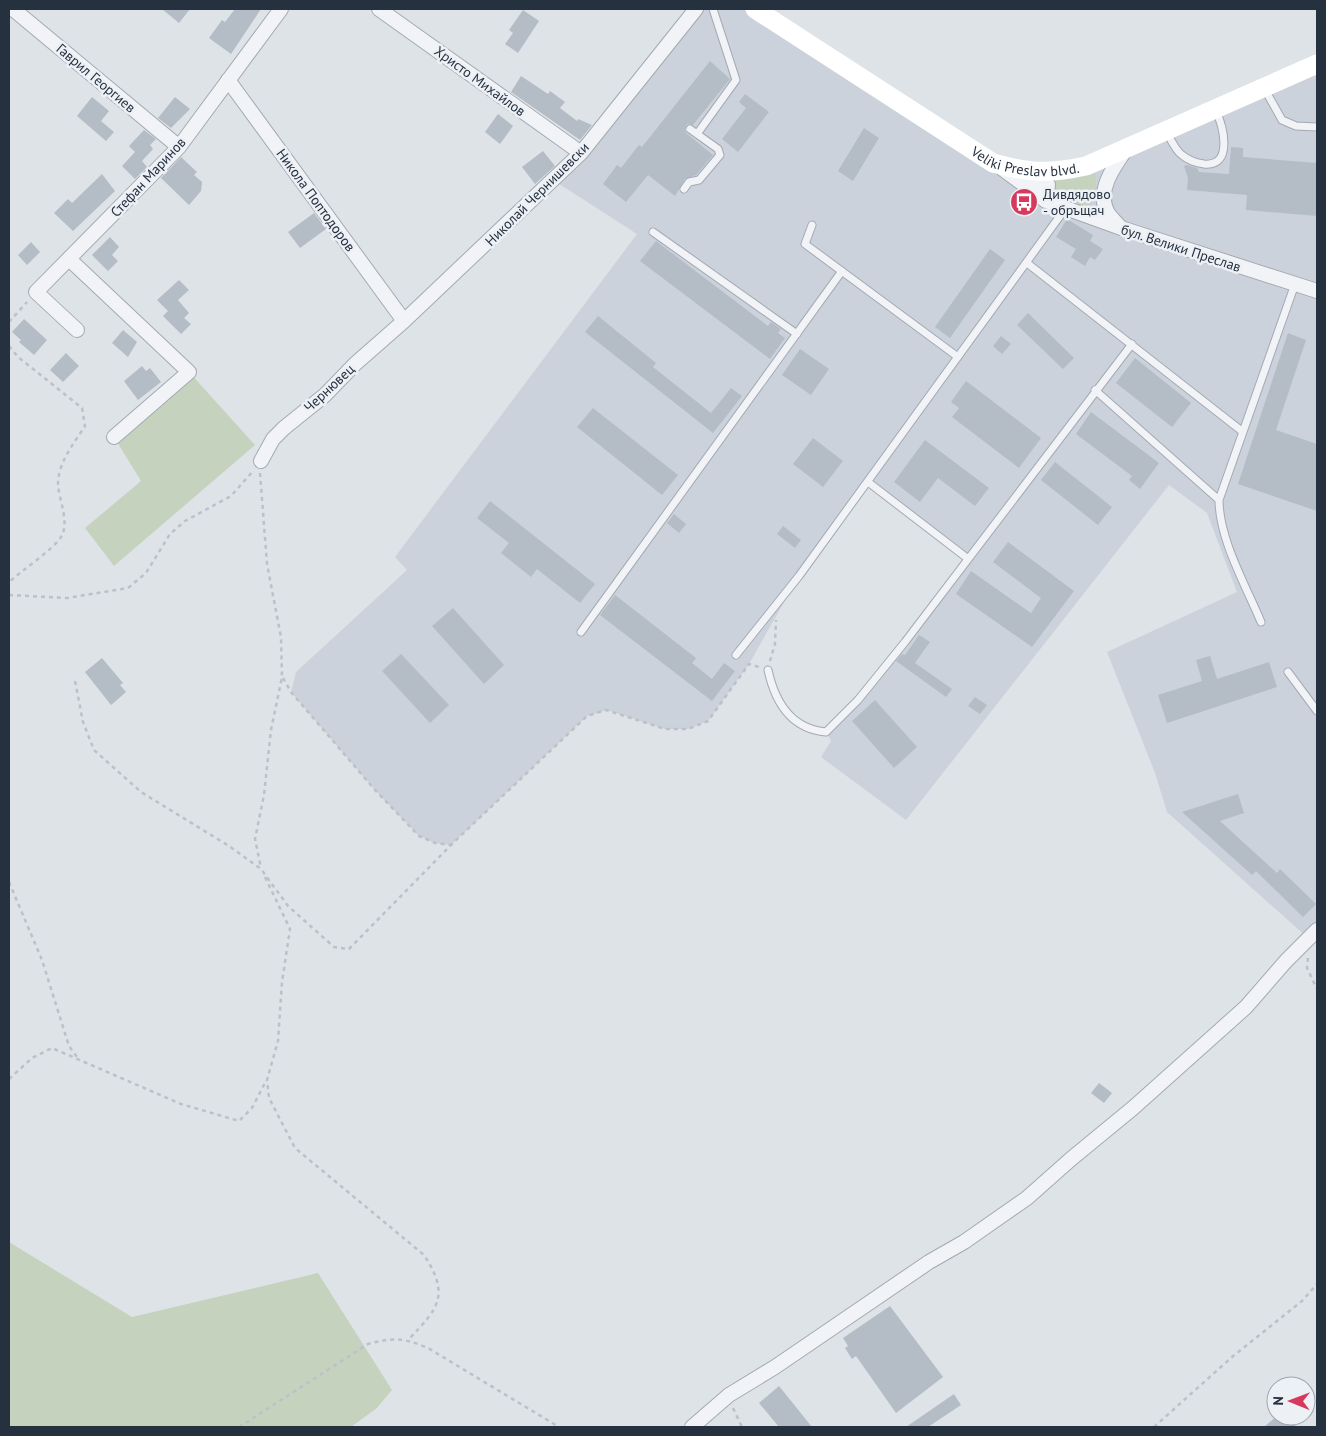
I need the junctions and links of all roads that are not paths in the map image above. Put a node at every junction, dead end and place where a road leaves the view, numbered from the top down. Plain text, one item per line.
1 (13, 9) edge
2 (281, 9) edge
3 (379, 9) edge
4 (696, 9) edge
5 (713, 9) edge
6 (755, 9) edge
7 (1317, 64) edge
8 (228, 80) junction
9 (1264, 87) junction
10 (1215, 110) junction
11 (1317, 127) edge
12 (690, 129) dead end
13 (1167, 132) junction
14 (697, 134) junction
15 (179, 147) junction
16 (1128, 148) junction
17 (581, 153) junction
18 (993, 163) junction
19 (1026, 172) junction
20 (684, 189) dead end
21 (1046, 201) junction
22 (1065, 209) junction
23 (812, 225) dead end
24 (1122, 228) junction
25 (653, 232) dead end
26 (69, 259) junction
27 (1027, 263) junction
28 (842, 271) junction
29 (1295, 284) junction
30 (1317, 291) edge
31 (404, 321) junction
32 (77, 330) dead end
33 (797, 334) junction
34 (1132, 344) junction
35 (958, 357) junction
36 (1095, 390) junction
37 (1243, 432) junction
38 (114, 437) dead end
39 (261, 461) road end
40 (868, 482) junction
41 (1219, 500) junction
42 (967, 558) junction
43 (1261, 622) dead end
44 (581, 632) dead end
45 (736, 656) dead end
46 (768, 670) road end
47 (1288, 672) dead end
48 (1317, 711) edge
49 (1313, 935) edge
50 (692, 1427) edge

1 - 15 street, Гаврил Георгиев
2 - 8 street, Стефан Маринов
3 - 17 street, Христо Михайлов
4 - 17 street, Николай Чернишевски
5 - 14 lane
6 - 18 main road, Veliki Preslav blvd.
7 - 9 main road, Veliki Preslav blvd.
8 - 15 street, Стефан Маринов
8 - 31 street, Никола Поптодоров
9 - 10 main road, Veliki Preslav blvd.
9 - 11 lane
10 - 13 main road, Veliki Preslav blvd.
10 - 13 lane
12 - 14 lane
13 - 16 main road, Veliki Preslav blvd.
14 - 20 lane
15 - 26 street, Стефан Маринов
16 - 19 main road, Veliki Preslav blvd.
16 - 24 street
17 - 31 street, Николай Чернишевски
18 - 19 main road, Veliki Preslav blvd.
18 - 21 street, бул. Велики Преслав
19 - 21 street
21 - 22 street, бул. Велики Преслав
22 - 24 street, бул. Велики Преслав
22 - 27 lane
23 - 28 lane
24 - 29 street, бул. Велики Преслав
25 - 33 lane
26 - 32 street, Стефан Маринов
26 - 38 street
27 - 34 lane
27 - 35 lane
28 - 33 lane
28 - 35 lane
29 - 30 street, бул. Велики Преслав
29 - 37 lane
31 - 39 street, Чернювец
33 - 44 lane
34 - 36 lane
34 - 37 lane
35 - 40 lane
36 - 41 lane
36 - 42 lane
37 - 41 lane
40 - 42 lane
40 - 45 lane
41 - 43 lane
42 - 46 lane
47 - 48 lane
49 - 50 street

